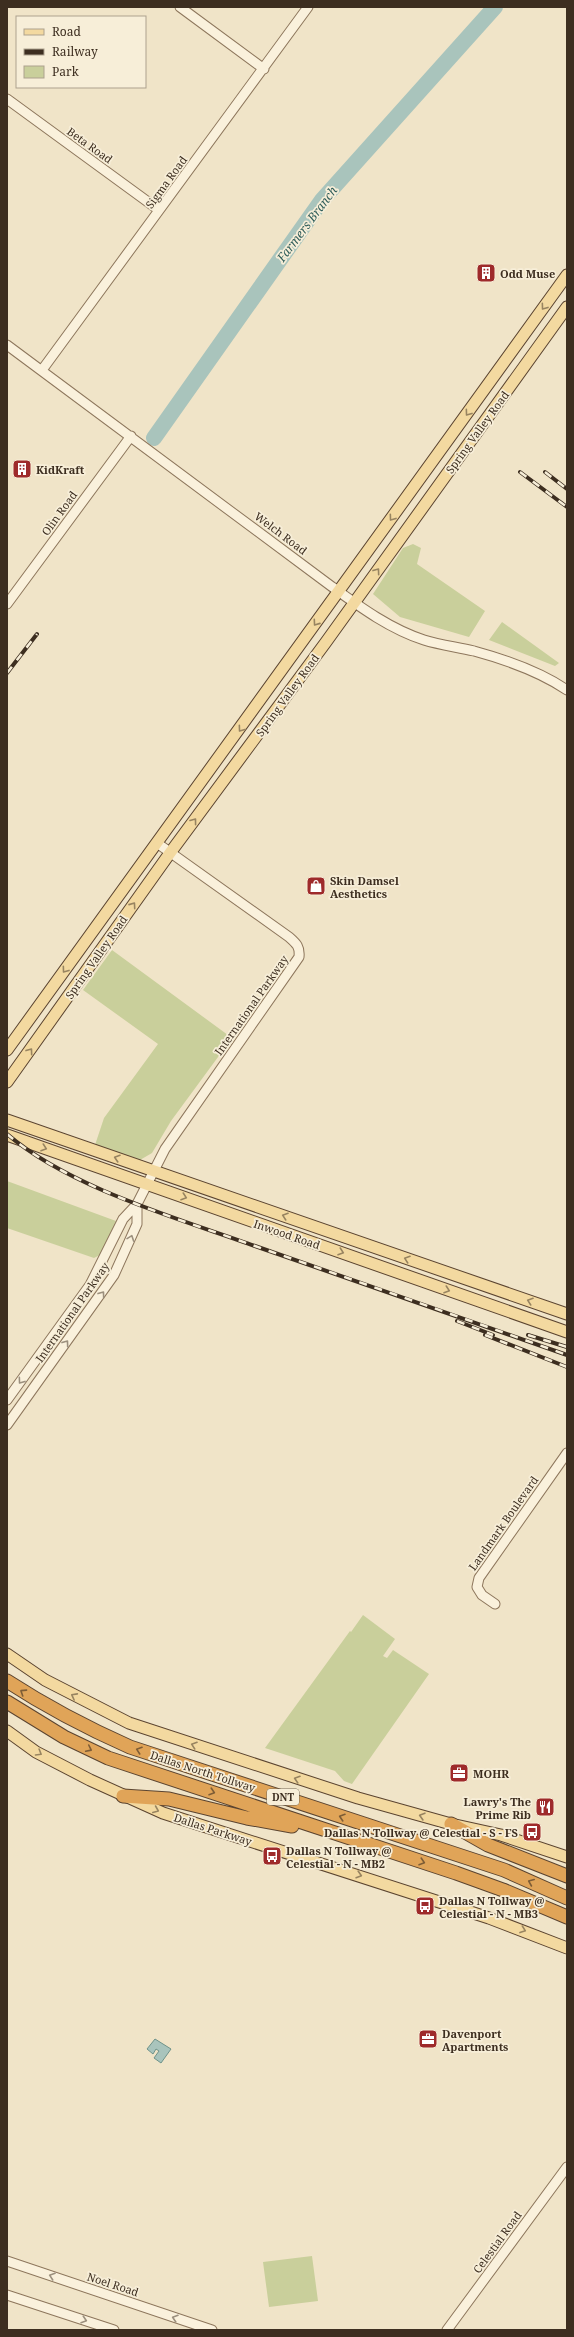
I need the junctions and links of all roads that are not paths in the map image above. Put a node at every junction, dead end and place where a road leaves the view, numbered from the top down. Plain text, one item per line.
1 (180, 7) edge
2 (308, 7) edge
3 (264, 69) junction
4 (7, 99) edge
5 (159, 210) junction
6 (567, 276) edge
7 (567, 307) edge
8 (7, 345) edge
9 (500, 368) junction
10 (42, 370) junction
11 (515, 379) junction
12 (130, 436) junction
13 (339, 591) junction
14 (354, 603) junction
15 (7, 604) edge
16 (567, 690) edge
17 (157, 843) junction
18 (170, 853) junction
19 (87, 938) junction
20 (102, 949) junction
21 (7, 1050) edge
22 (7, 1082) edge
23 (7, 1120) edge
24 (7, 1135) edge
25 (155, 1169) junction
26 (147, 1184) junction
27 (137, 1204) junction
28 (363, 1243) junction
29 (358, 1258) junction
30 (567, 1314) edge
31 (567, 1332) edge
32 (7, 1400) edge
33 (7, 1425) edge
34 (567, 1453) edge
35 (495, 1604) dead end
36 (7, 1654) edge
37 (7, 1681) edge
38 (7, 1702) edge
39 (7, 1731) edge
40 (123, 1796) junction
41 (451, 1824) junction
42 (332, 1832) junction
43 (567, 1857) edge
44 (567, 1876) edge
45 (567, 1898) edge
46 (567, 1917) edge
47 (567, 1948) edge
48 (567, 2168) edge
49 (7, 2261) edge
50 (7, 2295) edge
51 (114, 2330) edge
52 (212, 2330) edge
53 (447, 2330) edge

1 - 3 street
2 - 3 street, Sigma Road
3 - 5 street, Sigma Road
4 - 5 street, Beta Road
5 - 10 street, Sigma Road
6 -> 9 main road, Spring Valley Road
7 - 11 main road, Spring Valley Road
8 - 10 street, Welch Road
9 - 11 main road
9 -> 13 main road, Spring Valley Road
10 - 12 street, Welch Road
14 -> 11 main road, Spring Valley Road
12 - 13 street, Welch Road
12 - 15 street, Olin Road
13 - 14 street, Welch Road
13 -> 17 main road, Spring Valley Road
14 - 16 street, Welch Road
18 -> 14 main road, Spring Valley Road
17 - 18 street, International Parkway
17 - 19 main road, Spring Valley Road
20 -> 18 main road, Spring Valley Road
18 - 25 street, International Parkway
19 - 20 main road
19 -> 21 main road, Spring Valley Road
22 -> 20 main road, Spring Valley Road
25 -> 23 main road, Inwood Road
24 -> 26 main road, Inwood Road
25 - 26 street, International Parkway
28 -> 25 main road, Inwood Road
26 - 27 street, International Parkway
26 -> 29 main road, Inwood Road
27 -> 32 street, International Parkway
33 -> 27 street, International Parkway
28 - 29 main road
30 -> 28 main road, Inwood Road
29 -> 31 main road, Inwood Road
34 - 35 street, Landmark Boulevard
41 -> 36 main road
45 -> 37 highway, Dallas North Tollway / DNT
38 -> 42 highway, Dallas North Tollway / DNT
39 -> 40 main road, Dallas Parkway
40 - 42 highway
40 -> 47 main road, Dallas Parkway
41 - 43 main road
41 - 44 highway
42 -> 46 highway, Dallas North Tollway / DNT
48 - 53 street, Celestial Road
52 -> 49 street, Noel Road
50 -> 51 street

